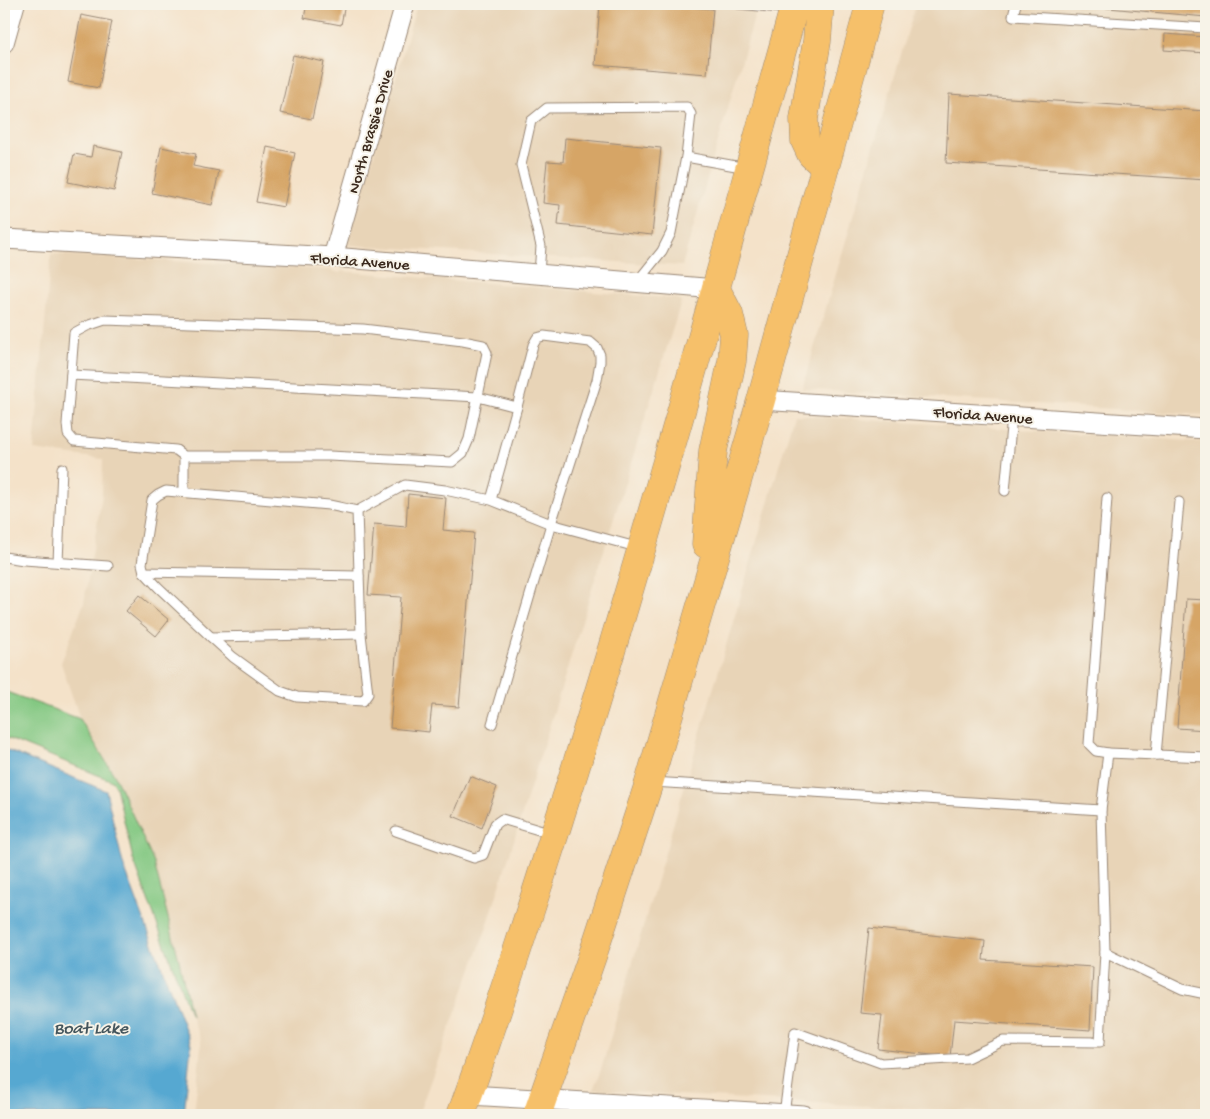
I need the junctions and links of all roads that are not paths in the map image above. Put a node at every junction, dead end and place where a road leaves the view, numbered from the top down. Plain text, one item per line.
1 (15, 4) edge
2 (405, 4) edge
3 (738, 4) edge
4 (820, 4) edge
5 (870, 4) edge
6 (1016, 4) edge
7 (794, 7) edge
8 (1206, 28) edge
9 (4, 43) edge
10 (686, 157) junction
11 (825, 167) junction
12 (749, 169) junction
13 (4, 239) edge
14 (333, 257) junction
15 (539, 274) junction
16 (637, 282) junction
17 (716, 289) junction
18 (70, 375) junction
19 (478, 397) junction
20 (760, 400) junction
21 (518, 407) junction
22 (1012, 416) junction
23 (1206, 429) edge
24 (184, 456) junction
25 (62, 468) dead end
26 (1005, 491) dead end
27 (184, 492) junction
28 (1107, 498) dead end
29 (491, 500) junction
30 (1179, 502) dead end
31 (357, 511) junction
32 (551, 524) junction
33 (642, 548) junction
34 (4, 558) edge
35 (58, 562) junction
36 (108, 566) dead end
37 (144, 572) junction
38 (359, 576) junction
39 (702, 598) junction
40 (361, 634) junction
41 (211, 637) junction
42 (492, 724) dead end
43 (1108, 753) junction
44 (1156, 755) junction
45 (1206, 758) edge
46 (649, 781) junction
47 (1101, 810) junction
48 (396, 831) dead end
49 (554, 835) junction
50 (1105, 952) junction
51 (1206, 994) edge
52 (465, 1105) edge
53 (539, 1108) edge
54 (784, 1114) edge
55 (804, 1115) edge

1 - 9 street
2 - 14 street, North Brassie Drive
3 - 7 lane
4 - 11 main road
5 - 11 main road
6 - 8 lane
7 - 12 main road
10 - 12 lane
10 - 15 lane
10 - 16 lane
11 - 20 main road
12 - 17 main road
13 - 14 street, Florida Avenue
14 - 15 street, Florida Avenue
15 - 16 street, Florida Avenue
16 - 17 street, Florida Avenue
17 - 33 main road
17 - 39 main road
18 - 19 lane
18 - 19 lane
18 - 24 lane
19 - 21 lane
19 - 24 lane
20 - 22 street, Florida Avenue
20 - 39 main road
21 - 29 lane
21 - 32 lane
22 - 23 street, Florida Avenue
22 - 26 lane
24 - 27 lane
25 - 35 lane
27 - 31 lane
27 - 37 lane
28 - 43 lane
29 - 31 lane
29 - 32 lane
30 - 44 lane
31 - 38 lane
32 - 33 lane
32 - 42 lane
33 - 49 main road
34 - 35 lane
35 - 36 lane
37 - 38 lane
37 - 41 lane
38 - 40 lane
39 - 46 main road
40 - 41 lane
40 - 41 lane
43 - 44 lane
43 - 47 lane
44 - 45 lane
46 - 47 lane
46 - 53 main road
47 - 50 lane
48 - 49 lane
49 - 52 main road
50 - 51 lane
50 - 54 lane
52 - 53 street
53 - 54 street
54 - 55 street

